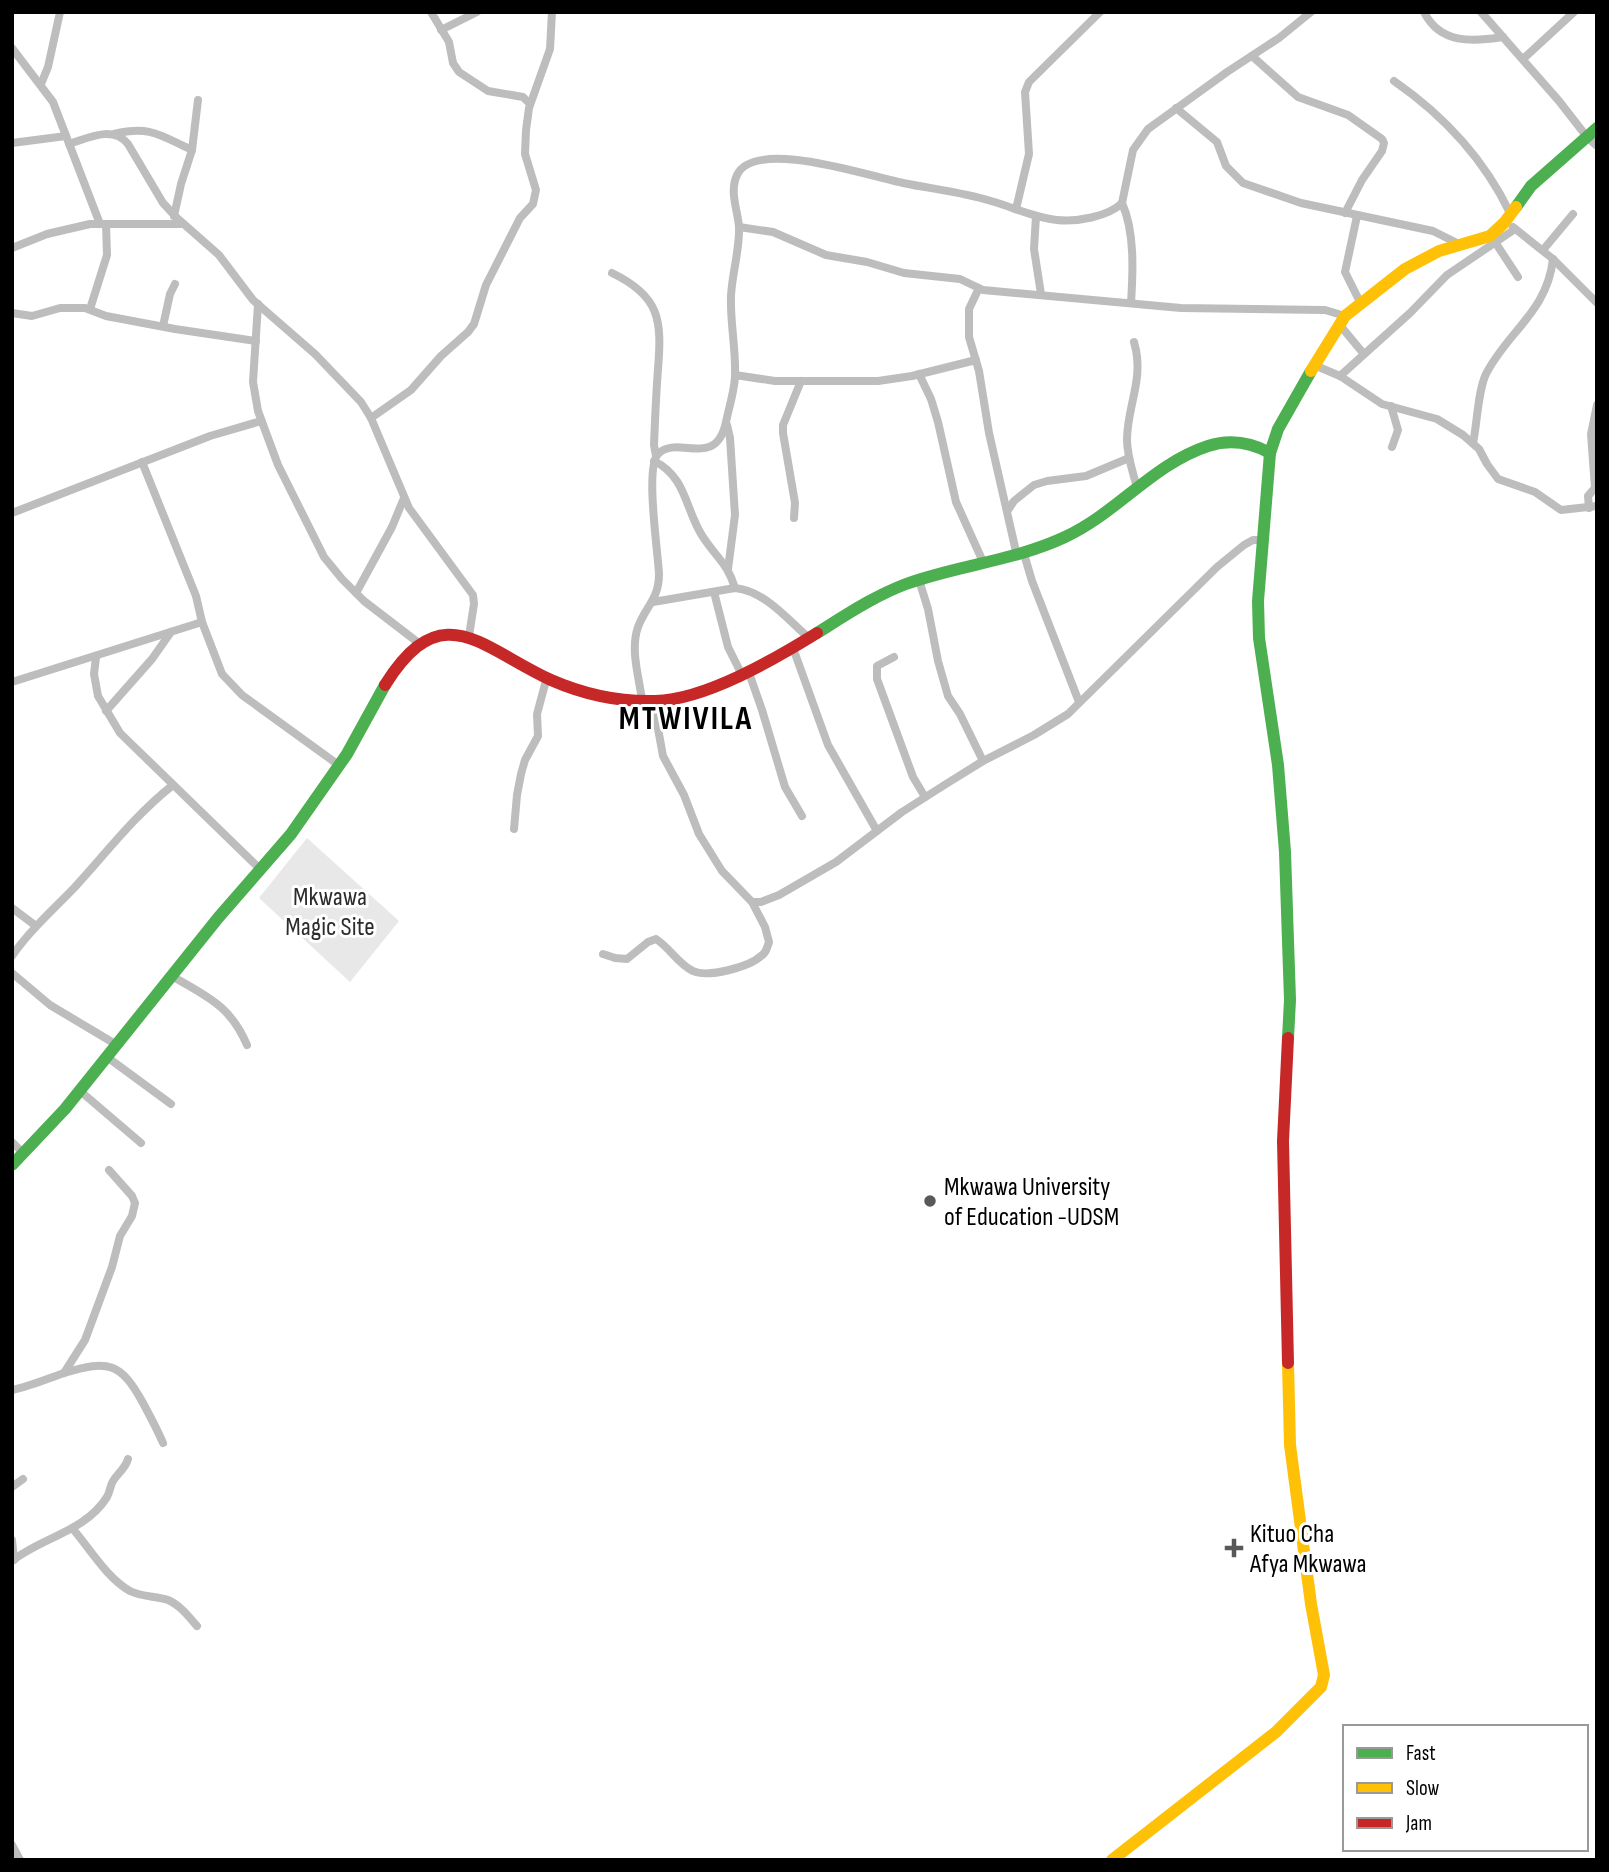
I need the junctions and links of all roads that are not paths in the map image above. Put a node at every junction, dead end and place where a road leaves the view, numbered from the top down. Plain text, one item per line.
1 (60, 12) edge
2 (431, 12) edge
3 (477, 12) edge
4 (552, 12) edge
5 (1100, 12) edge
6 (1311, 12) edge
7 (1424, 12) edge
8 (1481, 12) edge
9 (1574, 12) edge
10 (1565, 16) edge
11 (441, 30) junction
12 (1503, 37) junction
13 (12, 48) edge
14 (1252, 57) junction
15 (1523, 59) junction
16 (1394, 81) dead end
17 (41, 84) junction
18 (198, 100) dead end
19 (530, 104) junction
20 (1176, 108) junction
21 (114, 134) junction
22 (1593, 137) edge
23 (67, 140) junction
24 (12, 144) edge
25 (192, 150) junction
26 (1122, 203) junction
27 (1016, 209) junction
28 (1345, 213) junction
29 (1573, 214) dead end
30 (174, 216) junction
31 (1037, 216) junction
32 (1357, 216) junction
33 (1510, 222) junction
34 (103, 224) junction
35 (183, 224) junction
36 (739, 227) junction
37 (1495, 242) junction
38 (1459, 244) junction
39 (12, 248) edge
40 (1543, 250) junction
41 (1553, 259) junction
42 (612, 273) dead end
43 (1518, 276) dead end
44 (175, 284) dead end
45 (979, 288) junction
46 (1041, 294) junction
47 (1360, 302) junction
48 (1131, 303) junction
49 (1597, 303) edge
50 (258, 304) junction
51 (90, 309) junction
52 (12, 313) edge
53 (1342, 320) junction
54 (163, 326) junction
55 (256, 341) junction
56 (1134, 342) dead end
57 (1363, 353) junction
58 (976, 360) junction
59 (1314, 365) junction
60 (919, 374) junction
61 (735, 375) junction
62 (1340, 376) junction
63 (801, 381) junction
64 (1597, 405) edge
65 (1391, 407) junction
66 (371, 418) junction
67 (261, 421) junction
68 (726, 422) junction
69 (1473, 443) junction
70 (1392, 447) dead end
71 (1270, 453) junction
72 (655, 458) junction
73 (1129, 458) junction
74 (142, 462) junction
75 (1137, 488) junction
76 (404, 498) junction
77 (1593, 507) edge
78 (1008, 510) junction
79 (12, 513) edge
80 (794, 518) dead end
81 (1262, 540) junction
82 (1020, 555) junction
83 (984, 564) junction
84 (728, 569) junction
85 (919, 580) junction
86 (734, 588) junction
87 (714, 592) junction
88 (356, 593) junction
89 (653, 602) junction
90 (202, 622) junction
91 (171, 632) junction
92 (468, 636) junction
93 (809, 638) junction
94 (420, 644) junction
95 (793, 648) junction
96 (96, 657) junction
97 (894, 657) dead end
98 (744, 672) junction
99 (547, 677) junction
100 (12, 682) edge
101 (648, 700) junction
102 (1079, 702) junction
103 (106, 711) junction
104 (983, 761) junction
105 (341, 766) junction
106 (173, 785) junction
107 (925, 797) junction
108 (802, 816) dead end
109 (514, 829) dead end
110 (877, 831) junction
111 (261, 870) junction
112 (752, 902) junction
113 (12, 908) edge
114 (36, 926) junction
115 (603, 954) dead end
116 (12, 956) edge
117 (12, 973) edge
118 (172, 976) junction
119 (117, 1045) junction
120 (247, 1045) dead end
121 (107, 1057) junction
122 (79, 1090) junction
123 (171, 1104) dead end
124 (12, 1142) edge
125 (141, 1143) dead end
126 (24, 1154) junction
127 (12, 1166) edge
128 (109, 1170) dead end
129 (64, 1373) junction
130 (12, 1391) edge
131 (163, 1443) dead end
132 (128, 1459) dead end
133 (23, 1479) dead end
134 (12, 1487) edge
135 (73, 1529) junction
136 (12, 1540) edge
137 (13, 1560) edge
138 (197, 1626) dead end
139 (12, 1845) edge
140 (20, 1860) edge
141 (1112, 1860) edge

1 - 17 street
2 - 11 street
3 - 11 street
4 - 19 street
5 - 27 street
6 - 14 street
7 - 12 street
8 - 12 street
9 - 10 street
10 - 15 street
11 - 19 street
12 - 15 street
13 - 17 street
14 - 20 street
14 - 28 street
15 - 22 street
16 - 33 street
17 - 23 street
18 - 25 street
19 - 66 street
20 - 26 street
20 - 28 street
21 - 23 street
21 - 25 street
21 - 30 street
22 - 33 street
23 - 24 street
23 - 34 street
25 - 30 street
26 - 31 street
26 - 48 street
27 - 31 street
27 - 36 street
28 - 32 street
29 - 40 street
30 - 35 street
31 - 46 street
32 - 38 street
32 - 47 street
33 - 37 street
33 - 38 street
33 - 40 street
34 - 35 street
34 - 39 street
34 - 51 street
35 - 50 street
36 - 45 street
36 - 61 street
37 - 43 street
37 - 57 street
38 - 47 street
40 - 41 street
41 - 49 street
41 - 69 street
42 - 72 street
44 - 54 street
45 - 46 street
45 - 58 street
46 - 48 street
47 - 53 street
48 - 53 street
50 - 55 street
50 - 66 street
51 - 52 street
51 - 54 street
53 - 57 street
53 - 59 street
54 - 55 street
55 - 67 street
56 - 73 street
57 - 62 street
58 - 60 street
58 - 78 street
59 - 62 street
59 - 71 street
60 - 63 street
60 - 83 street
61 - 63 street
61 - 68 street
62 - 65 street
63 - 80 street
64 - 77 street
65 - 69 street
65 - 70 street
66 - 76 street
67 - 74 street
67 - 88 street
68 - 72 street
68 - 84 street
69 - 77 street
71 - 75 street
71 - 81 street
72 - 84 street
72 - 89 street
73 - 75 street
73 - 78 street
74 - 79 street
74 - 90 street
75 - 82 street
76 - 88 street
76 - 92 street
78 - 82 street
81 - 102 street
81 - 141 street
82 - 83 street
82 - 102 street
83 - 85 street
84 - 86 street
85 - 93 street
85 - 104 street
86 - 87 street
86 - 93 street
87 - 89 street
87 - 98 street
88 - 94 street
89 - 101 street
90 - 91 street
90 - 105 street
91 - 96 street
91 - 103 street
92 - 94 street
92 - 99 street
93 - 95 street
94 - 105 street
95 - 98 street
95 - 110 street
96 - 100 street
96 - 103 street
97 - 107 street
98 - 101 street
98 - 108 street
99 - 101 street
99 - 109 street
101 - 112 street
102 - 104 street
103 - 106 street
104 - 107 street
105 - 111 street
106 - 111 street
106 - 114 street
107 - 110 street
110 - 112 street
111 - 118 street
112 - 115 street
113 - 114 street
114 - 116 street
117 - 119 street
118 - 119 street
118 - 120 street
119 - 121 street
121 - 122 street
121 - 123 street
122 - 125 street
122 - 126 street
124 - 126 street
126 - 127 street
128 - 129 street
129 - 130 street
129 - 131 street
132 - 135 street
133 - 134 street
135 - 137 street
135 - 138 street
136 - 137 street
139 - 140 street

